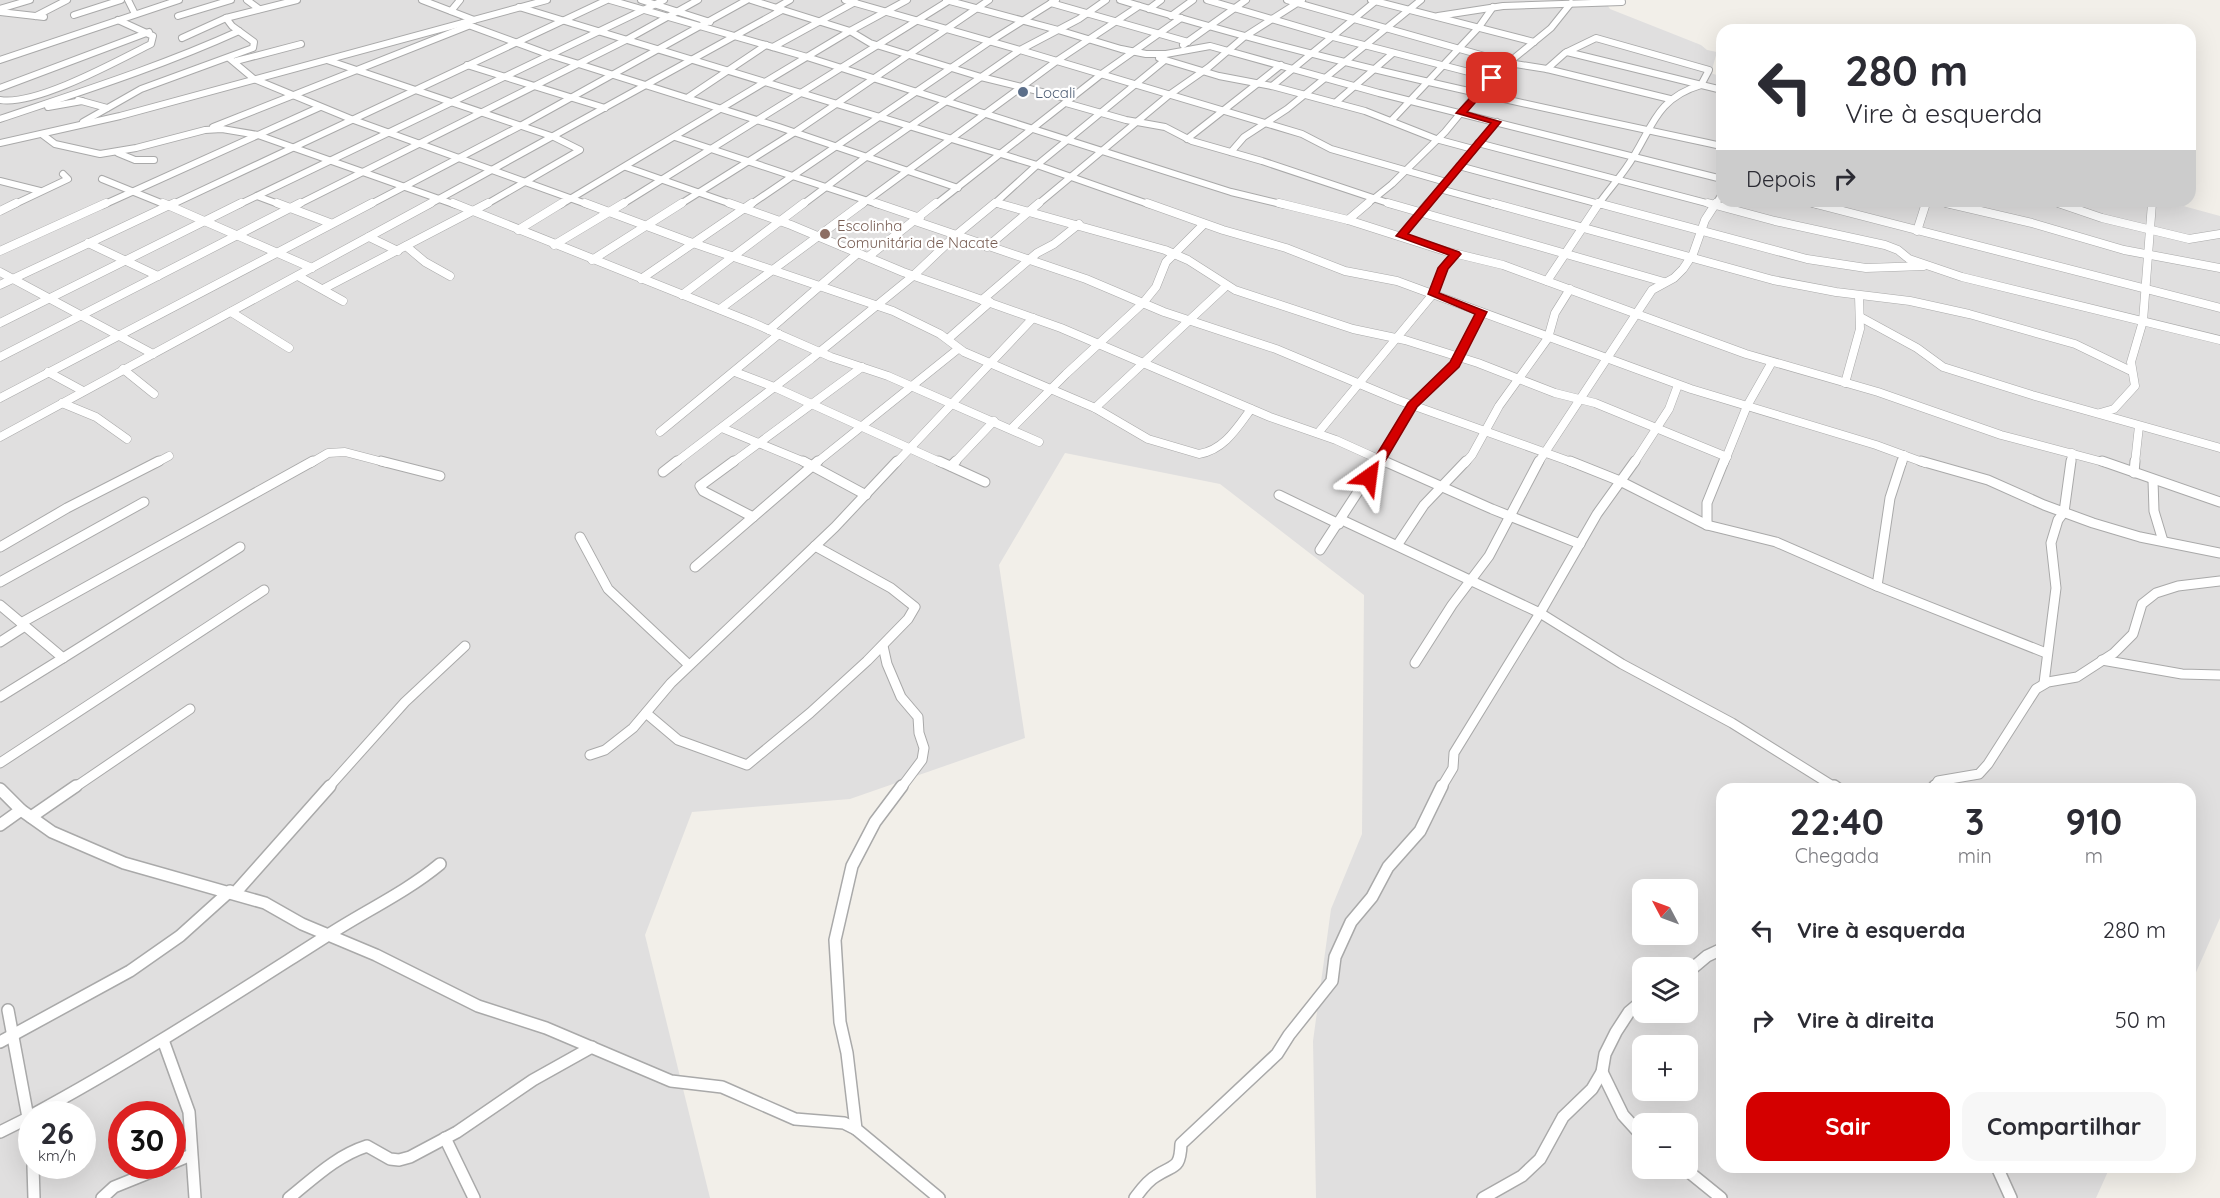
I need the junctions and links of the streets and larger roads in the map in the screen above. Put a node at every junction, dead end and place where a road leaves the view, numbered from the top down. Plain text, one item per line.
1 (30, 0) edge
2 (67, 0) edge
3 (121, 0) edge
4 (128, 0) edge
5 (179, 0) edge
6 (231, 0) edge
7 (247, 0) edge
8 (297, 0) edge
9 (422, 0) edge
10 (460, 0) edge
11 (546, 0) edge
12 (609, 0) edge
13 (664, 0) edge
14 (698, 0) edge
15 (749, 0) edge
16 (790, 0) edge
17 (845, 0) edge
18 (907, 0) edge
19 (948, 0) edge
20 (989, 0) edge
21 (1106, 0) edge
22 (1119, 0) edge
23 (1161, 0) edge
24 (1193, 0) edge
25 (1207, 0) edge
26 (1246, 0) edge
27 (1287, 0) edge
28 (1375, 0) edge
29 (1421, 0) edge
30 (648, 1) edge
31 (855, 1) edge
32 (1581, 1) edge
33 (1054, 2) edge
34 (1299, 2) edge
35 (1622, 2) dead end
36 (1571, 3) junction
37 (522, 4) edge
38 (1139, 6) junction
39 (634, 7) junction
40 (1493, 7) junction
41 (976, 8) junction
42 (1234, 8) junction
43 (259, 9) junction
44 (779, 9) junction
45 (1149, 9) junction
46 (451, 10) junction
47 (644, 10) junction
48 (1407, 10) junction
49 (0, 11) edge
50 (885, 11) junction
51 (679, 12) junction
52 (1087, 13) junction
53 (135, 14) junction
54 (75, 15) dead end
55 (36, 16) junction
56 (178, 16) dead end
57 (1171, 16) junction
58 (1438, 16) junction
59 (44, 17) dead end
60 (226, 18) junction
61 (669, 18) junction
62 (1181, 18) junction
63 (1355, 18) junction
64 (118, 20) junction
65 (474, 20) junction
66 (1023, 20) junction
67 (1274, 20) junction
68 (562, 21) junction
69 (820, 21) junction
70 (917, 21) junction
71 (1116, 21) junction
72 (710, 22) junction
73 (462, 23) junction
74 (470, 26) junction
75 (700, 27) junction
76 (1208, 27) junction
77 (1387, 27) junction
78 (1479, 27) junction
79 (591, 29) junction
80 (945, 29) junction
81 (1058, 30) junction
82 (238, 31) junction
83 (600, 31) junction
84 (850, 31) junction
85 (149, 32) junction
86 (1158, 33) junction
87 (734, 37) junction
88 (1244, 37) junction
89 (1333, 37) junction
90 (182, 38) dead end
91 (1090, 39) junction
92 (626, 40) junction
93 (989, 42) junction
94 (1188, 42) junction
95 (1534, 42) junction
96 (515, 43) junction
97 (301, 44) dead end
98 (766, 45) junction
99 (1364, 45) junction
100 (878, 46) junction
101 (773, 47) junction
102 (1459, 48) junction
103 (658, 50) junction
104 (1227, 50) junction
105 (1020, 51) junction
106 (1135, 51) junction
107 (1174, 52) junction
108 (1393, 52) junction
109 (1567, 52) junction
110 (1313, 53) junction
111 (907, 54) junction
112 (1146, 54) junction
113 (550, 55) junction
114 (807, 57) junction
115 (0, 60) edge
116 (231, 60) junction
117 (327, 60) junction
118 (693, 60) junction
119 (1058, 60) junction
120 (1165, 60) junction
121 (1347, 62) junction
122 (1509, 63) junction
123 (579, 64) junction
124 (467, 65) junction
125 (1281, 65) junction
126 (1442, 65) junction
127 (842, 68) junction
128 (951, 68) junction
129 (1293, 68) junction
130 (1375, 68) junction
131 (1547, 69) junction
132 (355, 70) junction
133 (730, 71) junction
134 (1202, 72) junction
135 (1103, 74) junction
136 (612, 75) junction
137 (504, 76) junction
138 (873, 77) junction
139 (981, 77) junction
140 (1326, 78) junction
141 (1492, 78) junction
142 (255, 79) junction
143 (1427, 81) junction
144 (766, 82) junction
145 (1258, 83) junction
146 (1136, 85) junction
147 (1701, 85) junction
148 (534, 86) junction
149 (648, 86) junction
150 (1272, 86) junction
151 (1356, 86) junction
152 (1022, 87) junction
153 (0, 88) edge
154 (1716, 89) edge
155 (412, 91) junction
156 (916, 92) junction
157 (1478, 92) junction
158 (800, 93) junction
159 (291, 95) junction
160 (1169, 95) junction
161 (1303, 95) junction
162 (65, 97) junction
163 (571, 97) junction
164 (687, 98) junction
165 (1670, 99) junction
166 (0, 100) edge
167 (82, 101) junction
168 (945, 101) junction
169 (1068, 101) junction
170 (1410, 101) junction
171 (450, 102) junction
172 (1335, 103) junction
173 (834, 105) junction
174 (320, 107) junction
175 (34, 108) junction
176 (107, 108) junction
177 (605, 108) junction
178 (722, 108) junction
179 (481, 112) junction
180 (1223, 112) junction
181 (1101, 113) junction
182 (1461, 113) junction
183 (986, 114) junction
184 (878, 118) junction
185 (0, 119) edge
186 (351, 119) junction
187 (756, 119) junction
188 (1391, 122) junction
189 (1497, 122) junction
190 (1136, 123) junction
191 (1264, 124) junction
192 (520, 126) junction
193 (73, 128) junction
194 (908, 128) junction
195 (1033, 128) junction
196 (205, 130) junction
197 (1649, 130) junction
198 (389, 132) junction
199 (795, 132) junction
200 (43, 135) junction
201 (258, 135) junction
202 (554, 137) junction
203 (675, 137) junction
204 (949, 140) junction
205 (1069, 140) junction
206 (1187, 140) junction
207 (1436, 140) junction
208 (0, 143) edge
209 (422, 143) junction
210 (1716, 145) edge
211 (1476, 146) junction
212 (293, 147) junction
213 (837, 147) junction
214 (711, 149) junction
215 (1101, 150) junction
216 (1231, 152) junction
217 (118, 153) junction
218 (1000, 155) junction
219 (458, 156) junction
220 (1633, 156) junction
221 (866, 157) junction
222 (154, 160) dead end
223 (329, 160) junction
224 (749, 162) junction
225 (1037, 165) junction
226 (1459, 165) junction
227 (626, 166) junction
228 (494, 170) junction
229 (907, 171) junction
230 (1404, 171) junction
231 (363, 173) junction
232 (63, 174) dead end
233 (793, 177) junction
234 (1069, 177) junction
235 (1716, 177) edge
236 (102, 179) dead end
237 (1615, 179) junction
238 (663, 180) junction
239 (0, 181) edge
240 (527, 181) junction
241 (1446, 182) junction
242 (404, 186) junction
243 (826, 188) junction
244 (958, 188) junction
245 (1440, 189) junction
246 (40, 191) junction
247 (134, 191) junction
248 (699, 194) junction
249 (257, 196) junction
250 (439, 198) junction
251 (573, 198) junction
252 (1374, 199) junction
253 (866, 201) junction
254 (996, 203) junction
255 (1599, 204) junction
256 (167, 206) junction
257 (1715, 206) joint
258 (1719, 207) edge
259 (1826, 207) edge
260 (1925, 207) edge
261 (1962, 207) edge
262 (2069, 207) edge
263 (2151, 207) edge
264 (291, 209) junction
265 (746, 210) junction
266 (0, 211) edge
267 (471, 211) junction
268 (611, 212) junction
269 (1027, 212) junction
270 (1419, 212) junction
271 (1348, 219) junction
272 (917, 220) junction
273 (205, 221) junction
274 (780, 221) junction
275 (330, 223) junction
276 (1079, 224) junction
277 (1204, 224) junction
278 (647, 225) junction
279 (1583, 228) junction
280 (2150, 229) junction
281 (518, 230) junction
282 (1701, 231) junction
283 (1917, 231) junction
284 (2220, 234) edge
285 (237, 235) junction
286 (819, 236) junction
287 (955, 236) junction
288 (1401, 236) junction
289 (369, 237) junction
290 (88, 243) junction
291 (695, 243) junction
292 (554, 245) junction
293 (406, 246) junction
294 (987, 247) junction
295 (0, 251) edge
296 (398, 251) junction
297 (277, 252) junction
298 (858, 252) junction
299 (1174, 253) junction
300 (1455, 254) junction
301 (1566, 254) junction
302 (2148, 255) junction
303 (733, 257) junction
304 (868, 257) junction
305 (1690, 258) junction
306 (591, 260) junction
307 (125, 261) junction
308 (1028, 261) junction
309 (1927, 266) junction
310 (312, 268) junction
311 (2220, 268) edge
312 (772, 270) junction
313 (0, 272) edge
314 (158, 276) junction
315 (298, 276) junction
316 (450, 276) dead end
317 (913, 276) junction
318 (14, 278) junction
319 (641, 279) junction
320 (1547, 281) junction
321 (1664, 282) junction
322 (0, 285) edge
323 (819, 285) junction
324 (1226, 286) junction
325 (2144, 288) junction
326 (323, 289) junction
327 (1570, 289) junction
328 (1433, 294) junction
329 (682, 295) junction
330 (1860, 296) junction
331 (47, 299) junction
332 (343, 301) dead end
333 (986, 301) junction
334 (1143, 303) junction
335 (877, 304) junction
336 (2220, 308) edge
337 (720, 309) junction
338 (231, 312) junction
339 (1481, 312) junction
340 (1638, 313) junction
341 (80, 316) junction
342 (1033, 318) junction
343 (1862, 318) junction
344 (2143, 321) junction
345 (0, 322) edge
346 (1193, 322) junction
347 (769, 330) junction
348 (779, 334) junction
349 (117, 335) junction
350 (1395, 337) junction
351 (1548, 338) junction
352 (948, 339) junction
353 (2220, 340) edge
354 (1100, 343) junction
355 (289, 348) dead end
356 (958, 349) junction
357 (820, 352) junction
358 (153, 354) junction
359 (0, 357) edge
360 (1459, 357) junction
361 (1607, 360) junction
362 (1144, 362) junction
363 (1772, 362) junction
364 (992, 363) junction
365 (862, 367) junction
366 (123, 369) junction
367 (2131, 371) junction
368 (48, 372) junction
369 (735, 372) junction
370 (1520, 380) junction
371 (1845, 383) junction
372 (1359, 385) junction
373 (1678, 385) junction
374 (910, 386) junction
375 (774, 387) junction
376 (1051, 388) junction
377 (83, 391) junction
378 (154, 394) dead end
379 (0, 398) edge
380 (1579, 400) junction
381 (62, 403) junction
382 (952, 404) junction
383 (812, 405) junction
384 (1412, 405) junction
385 (1748, 406) junction
386 (1095, 408) junction
387 (1251, 409) junction
388 (2095, 413) junction
389 (994, 421) junction
390 (861, 425) junction
391 (2139, 426) junction
392 (722, 428) junction
393 (1658, 428) junction
394 (1011, 429) junction
395 (660, 432) dead end
396 (1486, 432) junction
397 (1318, 433) junction
398 (0, 436) edge
399 (127, 439) dead end
400 (760, 442) junction
401 (1039, 442) dead end
402 (911, 448) junction
403 (2220, 448) edge
404 (1544, 452) junction
405 (2072, 453) junction
406 (1904, 455) junction
407 (169, 456) dead end
408 (1727, 457) junction
409 (1380, 459) junction
410 (813, 465) junction
411 (951, 466) junction
412 (663, 472) dead end
413 (2134, 473) junction
414 (440, 476) dead end
415 (2153, 480) junction
416 (1620, 481) junction
417 (985, 482) dead end
418 (1442, 487) junction
419 (866, 495) junction
420 (1279, 495) dead end
421 (144, 502) dead end
422 (2220, 502) edge
423 (2064, 513) junction
424 (1508, 516) junction
425 (753, 517) junction
426 (1341, 522) junction
427 (1707, 525) junction
428 (580, 537) dead end
429 (2163, 541) junction
430 (1398, 544) junction
431 (1580, 544) junction
432 (815, 546) junction
433 (0, 547) edge
434 (240, 547) dead end
435 (1320, 550) dead end
436 (2220, 553) edge
437 (695, 567) dead end
438 (1471, 579) junction
439 (2220, 581) edge
440 (0, 582) edge
441 (1877, 586) junction
442 (264, 590) dead end
443 (0, 605) edge
444 (1540, 613) junction
445 (23, 624) junction
446 (0, 642) edge
447 (465, 646) dead end
448 (883, 646) junction
449 (2046, 653) junction
450 (63, 658) junction
451 (2102, 660) junction
452 (1415, 663) dead end
453 (688, 666) junction
454 (2220, 675) edge
455 (2044, 683) junction
456 (0, 697) edge
457 (190, 709) dead end
458 (646, 713) junction
459 (590, 755) dead end
460 (0, 763) edge
461 (1828, 783) edge
462 (1937, 783) edge
463 (0, 789) edge
464 (26, 813) junction
465 (0, 825) edge
466 (440, 864) dead end
467 (233, 892) junction
468 (327, 935) junction
469 (1716, 952) edge
470 (1698, 964) edge
471 (1632, 1009) edge
472 (8, 1010) dead end
473 (5, 1039) edge
474 (163, 1040) junction
475 (592, 1047) junction
476 (1602, 1072) junction
477 (27, 1101) edge
478 (58, 1101) edge
479 (18, 1123) edge
480 (856, 1129) junction
481 (1632, 1129) edge
482 (0, 1132) edge
483 (445, 1138) junction
484 (191, 1155) junction
485 (186, 1157) edge
486 (2000, 1173) edge
487 (33, 1179) edge
488 (134, 1179) edge
489 (1697, 1179) edge
490 (1719, 1197) edge
491 (34, 1198) edge
492 (102, 1198) edge
493 (195, 1198) edge
494 (289, 1198) edge
495 (474, 1198) edge
496 (939, 1198) edge
497 (1135, 1198) edge
498 (1483, 1198) edge
499 (2012, 1198) edge

1 - 49 street
2 - 55 street
3 - 54 street
4 - 53 street
5 - 53 street
6 - 56 street
7 - 43 street
8 - 43 street
9 - 46 street
10 - 46 street
11 - 37 street
12 - 39 street
12 - 68 street
13 - 30 street
14 - 51 street
15 - 44 street
15 - 72 street
16 - 44 street
17 - 31 street
18 - 50 street
19 - 41 street
19 - 70 street
20 - 41 street
21 - 52 street
22 - 38 street
23 - 45 street
24 - 57 street
25 - 42 street
26 - 42 street
27 - 34 street
28 - 48 street
28 - 63 street
29 - 48 street
30 - 39 street
30 - 47 street
30 - 51 street
31 - 50 street
31 - 69 street
32 - 35 street
32 - 36 street
33 - 52 street
33 - 66 street
34 - 63 street
34 - 67 street
36 - 40 street
36 - 95 street
37 - 65 street
37 - 68 street
38 - 45 street
38 - 71 street
39 - 47 street
39 - 79 street
40 - 58 street
40 - 78 street
41 - 66 street
41 - 80 street
42 - 67 street
42 - 76 street
43 - 60 street
44 - 69 street
44 - 87 street
45 - 57 street
46 - 65 street
47 - 61 street
47 - 83 street
48 - 58 street
48 - 77 street
49 - 55 street
50 - 70 street
50 - 84 street
51 - 61 street
51 - 72 street
52 - 71 street
52 - 81 street
53 - 64 street
55 - 59 street
57 - 62 street
58 - 78 street
60 - 82 street
60 - 90 street
61 - 75 street
61 - 92 street
62 - 76 street
62 - 86 street
63 - 77 street
63 - 89 street
64 - 85 street
64 - 115 street
65 - 73 street
66 - 81 street
66 - 93 street
67 - 88 street
67 - 89 street
68 - 79 street
68 - 96 street
69 - 84 street
69 - 101 street
70 - 80 street
70 - 100 street
71 - 86 street
71 - 91 street
72 - 75 street
73 - 74 street
73 - 117 street
74 - 96 street
74 - 132 street
75 - 87 street
75 - 103 street
76 - 88 street
76 - 94 street
77 - 99 street
77 - 102 street
78 - 95 street
78 - 102 street
79 - 83 street
80 - 93 street
80 - 111 street
81 - 91 street
81 - 105 street
82 - 116 street
82 - 162 street
83 - 92 street
83 - 113 street
84 - 100 street
84 - 114 street
85 - 153 street
85 - 166 street
86 - 94 street
86 - 106 street
87 - 98 street
87 - 118 street
88 - 104 street
88 - 110 street
89 - 99 street
89 - 110 street
91 - 106 street
91 - 119 street
92 - 103 street
92 - 123 street
93 - 105 street
93 - 128 street
94 - 107 street
95 - 122 street
96 - 113 street
96 - 124 street
97 - 116 street
98 - 101 street
98 - 133 street
99 - 108 street
99 - 121 street
100 - 111 street
100 - 127 street
101 - 114 street
102 - 122 street
102 - 126 street
103 - 118 street
103 - 136 street
104 - 107 street
104 - 125 street
104 - 134 street
105 - 119 street
105 - 139 street
106 - 112 street
106 - 135 street
107 - 112 street
108 - 126 street
108 - 130 street
109 - 131 street
109 - 147 street
109 - 147 street
110 - 121 street
110 - 129 street
111 - 128 street
111 - 138 street
112 - 120 street
113 - 123 street
113 - 137 street
114 - 127 street
114 - 144 street
116 - 142 street
116 - 176 street
117 - 132 street
117 - 142 street
118 - 133 street
118 - 149 street
119 - 135 street
119 - 152 street
120 - 134 street
120 - 146 street
121 - 130 street
121 - 140 street
122 - 131 street
122 - 141 street
123 - 136 street
123 - 148 street
124 - 137 street
124 - 155 street
125 - 129 street
125 - 145 street
126 - 141 street
126 - 143 street
127 - 138 street
127 - 158 street
128 - 139 street
128 - 156 street
129 - 140 street
129 - 150 street
130 - 143 street
130 - 151 street
131 - 165 street
132 - 155 street
132 - 159 street
133 - 144 street
133 - 164 street
134 - 145 street
134 - 160 street
135 - 146 street
135 - 169 street
136 - 149 street
136 - 163 street
137 - 148 street
137 - 171 street
138 - 156 street
138 - 173 street
139 - 152 street
139 - 168 street
140 - 151 street
140 - 161 street
141 - 157 street
142 - 159 street
142 - 193 street
143 - 157 street
143 - 170 street
144 - 158 street
144 - 178 street
145 - 150 street
145 - 180 street
146 - 160 street
146 - 181 street
147 - 154 street
147 - 165 street
148 - 163 street
148 - 179 street
149 - 164 street
149 - 177 street
150 - 161 street
151 - 170 street
151 - 172 street
152 - 169 street
152 - 183 street
155 - 171 street
155 - 186 street
156 - 168 street
156 - 184 street
157 - 182 street
157 - 197 street
158 - 173 street
158 - 187 street
159 - 174 street
159 - 196 street
160 - 180 street
160 - 190 street
161 - 172 street
161 - 191 street
162 - 167 street
162 - 175 street
163 - 177 street
163 - 192 street
164 - 178 street
165 - 197 street
167 - 175 street
167 - 176 street
168 - 183 street
168 - 194 street
169 - 181 street
169 - 195 street
170 - 182 street
170 - 188 street
171 - 179 street
171 - 198 street
172 - 188 street
173 - 184 street
173 - 199 street
174 - 186 street
174 - 201 street
175 - 185 street
176 - 193 street
177 - 202 street
178 - 187 street
178 - 203 street
179 - 192 street
179 - 209 street
180 - 191 street
180 - 206 street
181 - 190 street
181 - 205 street
182 - 189 street
182 - 207 street
183 - 195 street
183 - 204 street
184 - 194 street
184 - 213 street
186 - 198 street
186 - 212 street
187 - 199 street
187 - 214 street
188 - 207 street
189 - 211 street
189 - 220 street
190 - 206 street
190 - 215 street
191 - 216 street
191 - 230 street
192 - 202 street
192 - 219 street
193 - 200 street
194 - 204 street
194 - 221 street
195 - 205 street
195 - 218 street
196 - 201 street
196 - 217 street
197 - 210 street
197 - 220 street
198 - 209 street
198 - 223 street
199 - 213 street
199 - 224 street
200 - 208 street
200 - 217 street
201 - 212 street
201 - 247 street
202 - 228 street
202 - 240 street
203 - 214 street
203 - 227 street
204 - 218 street
204 - 229 street
205 - 215 street
205 - 225 street
206 - 216 street
207 - 211 street
207 - 230 street
209 - 219 street
209 - 231 street
211 - 226 street
211 - 237 street
212 - 223 street
212 - 256 street
213 - 221 street
213 - 233 street
214 - 224 street
214 - 238 street
215 - 234 street
215 - 271 street
216 - 252 street
217 - 222 street
218 - 225 street
218 - 244 street
219 - 228 street
219 - 242 street
220 - 235 street
220 - 237 street
221 - 229 street
221 - 243 street
223 - 231 street
223 - 249 street
224 - 233 street
224 - 248 street
225 - 234 street
225 - 254 street
226 - 241 street
226 - 255 street
227 - 238 street
227 - 251 street
228 - 240 street
228 - 250 street
229 - 244 street
229 - 253 street
230 - 241 street
230 - 252 street
231 - 242 street
231 - 264 street
232 - 246 street
233 - 243 street
233 - 265 street
234 - 269 street
234 - 277 street
236 - 247 street
237 - 255 street
237 - 257 street
238 - 248 street
238 - 268 street
239 - 246 street
240 - 251 street
240 - 267 street
241 - 245 street
242 - 250 street
242 - 275 street
243 - 253 street
243 - 274 street
244 - 272 street
245 - 270 street
245 - 279 street
246 - 266 street
247 - 256 street
247 - 295 street
248 - 265 street
248 - 278 street
249 - 264 street
249 - 273 street
250 - 267 street
250 - 289 street
251 - 268 street
251 - 281 street
252 - 270 street
252 - 271 street
253 - 272 street
253 - 286 street
254 - 269 street
254 - 287 street
255 - 279 street
255 - 282 street
256 - 273 street
256 - 290 street
257 - 282 street
258 - 309 street
259 - 283 street
260 - 283 street
261 - 302 street
262 - 280 street
263 - 280 street
264 - 275 street
264 - 285 street
265 - 274 street
265 - 291 street
267 - 281 street
267 - 293 street
268 - 278 street
268 - 292 street
269 - 276 street
269 - 294 street
270 - 288 street
270 - 301 street
271 - 288 street
272 - 287 street
272 - 304 street
273 - 285 street
273 - 307 street
274 - 286 street
274 - 303 street
275 - 297 street
276 - 299 street
276 - 308 street
277 - 299 street
277 - 328 street
278 - 291 street
278 - 306 street
279 - 301 street
279 - 305 street
280 - 284 street
280 - 302 street
281 - 292 street
282 - 305 street
282 - 309 street
283 - 325 street
285 - 297 street
285 - 314 street
286 - 298 street
286 - 312 street
287 - 294 street
287 - 317 street
288 - 300 street
289 - 296 street
289 - 310 street
290 - 307 street
290 - 318 street
291 - 303 street
291 - 319 street
292 - 306 street
293 - 296 street
293 - 316 street
294 - 308 street
296 - 326 street
297 - 310 street
297 - 349 street
298 - 304 street
298 - 323 street
299 - 324 street
299 - 334 street
300 - 320 street
300 - 328 street
301 - 320 street
301 - 321 street
302 - 311 street
302 - 325 street
303 - 312 street
303 - 329 street
304 - 317 street
305 - 321 street
305 - 330 street
306 - 319 street
307 - 314 street
307 - 331 street
308 - 333 street
308 - 334 street
309 - 344 street
310 - 315 street
312 - 323 street
312 - 337 street
313 - 318 street
314 - 341 street
315 - 326 street
315 - 338 street
317 - 333 street
317 - 335 street
318 - 322 street
318 - 331 street
319 - 329 street
320 - 327 street
321 - 340 street
323 - 335 street
323 - 347 street
324 - 346 street
324 - 350 street
325 - 336 street
325 - 344 street
326 - 332 street
327 - 340 street
327 - 351 street
328 - 339 street
328 - 350 street
329 - 337 street
330 - 343 street
330 - 367 street
331 - 341 street
331 - 345 street
333 - 342 street
333 - 352 street
334 - 346 street
334 - 354 street
335 - 352 street
335 - 357 street
337 - 347 street
338 - 355 street
338 - 358 street
339 - 351 street
339 - 360 street
340 - 361 street
340 - 363 street
341 - 349 street
341 - 359 street
342 - 354 street
342 - 364 street
343 - 371 street
343 - 388 street
344 - 353 street
344 - 367 street
346 - 362 street
346 - 372 street
347 - 348 street
348 - 357 street
348 - 369 street
349 - 358 street
349 - 368 street
350 - 360 street
350 - 372 street
351 - 361 street
351 - 370 street
352 - 356 street
354 - 362 street
354 - 376 street
356 - 364 street
356 - 374 street
357 - 365 street
357 - 375 street
358 - 366 street
360 - 370 street
360 - 384 street
361 - 373 street
361 - 380 street
362 - 386 street
362 - 387 street
363 - 371 street
363 - 385 street
364 - 376 street
364 - 382 street
365 - 374 street
365 - 383 street
366 - 377 street
366 - 378 street
367 - 388 street
368 - 377 street
368 - 379 street
369 - 375 street
369 - 395 street
370 - 380 street
370 - 396 street
371 - 405 street
372 - 384 street
372 - 397 street
373 - 385 street
373 - 393 street
374 - 382 street
374 - 390 street
375 - 383 street
375 - 392 street
376 - 386 street
376 - 394 street
377 - 381 street
380 - 393 street
380 - 404 street
381 - 398 street
381 - 399 street
382 - 389 street
382 - 402 street
383 - 390 street
383 - 400 street
384 - 396 street
384 - 409 street
385 - 406 street
385 - 408 street
386 - 387 street
387 - 397 street
388 - 391 street
389 - 394 street
389 - 411 street
390 - 402 street
390 - 410 street
391 - 403 street
391 - 413 street
392 - 400 street
392 - 412 street
393 - 408 street
393 - 416 street
394 - 401 street
396 - 404 street
396 - 418 street
397 - 409 street
400 - 410 street
400 - 425 street
402 - 411 street
402 - 419 street
404 - 416 street
404 - 424 street
405 - 413 street
405 - 423 street
406 - 423 street
406 - 441 street
407 - 433 street
408 - 427 street
409 - 418 street
409 - 426 street
410 - 419 street
410 - 425 street
411 - 417 street
413 - 415 street
414 - 445 street
415 - 422 street
415 - 429 street
416 - 427 street
416 - 431 street
418 - 424 street
418 - 430 street
419 - 432 street
420 - 426 street
421 - 440 street
423 - 429 street
423 - 449 street
424 - 431 street
424 - 438 street
425 - 437 street
426 - 430 street
426 - 435 street
427 - 441 street
428 - 453 street
429 - 436 street
430 - 438 street
431 - 444 street
432 - 448 street
432 - 453 street
434 - 450 street
438 - 444 street
438 - 452 street
439 - 451 street
441 - 449 street
442 - 460 street
443 - 445 street
444 - 461 street
444 - 497 street
445 - 446 street
445 - 450 street
447 - 467 street
448 - 458 street
448 - 480 street
449 - 455 street
450 - 456 street
451 - 454 street
451 - 455 street
453 - 458 street
455 - 462 street
457 - 464 street
458 - 459 street
463 - 464 street
464 - 465 street
464 - 467 street
466 - 468 street
467 - 468 street
467 - 473 street
468 - 474 street
468 - 475 street
469 - 470 street
471 - 476 street
472 - 473 street
473 - 477 street
474 - 478 street
474 - 484 street
475 - 480 street
475 - 483 street
476 - 481 street
476 - 498 street
479 - 482 street
480 - 496 street
483 - 494 street
483 - 495 street
484 - 485 street
484 - 493 street
486 - 499 street
487 - 491 street
488 - 492 street
489 - 490 street

